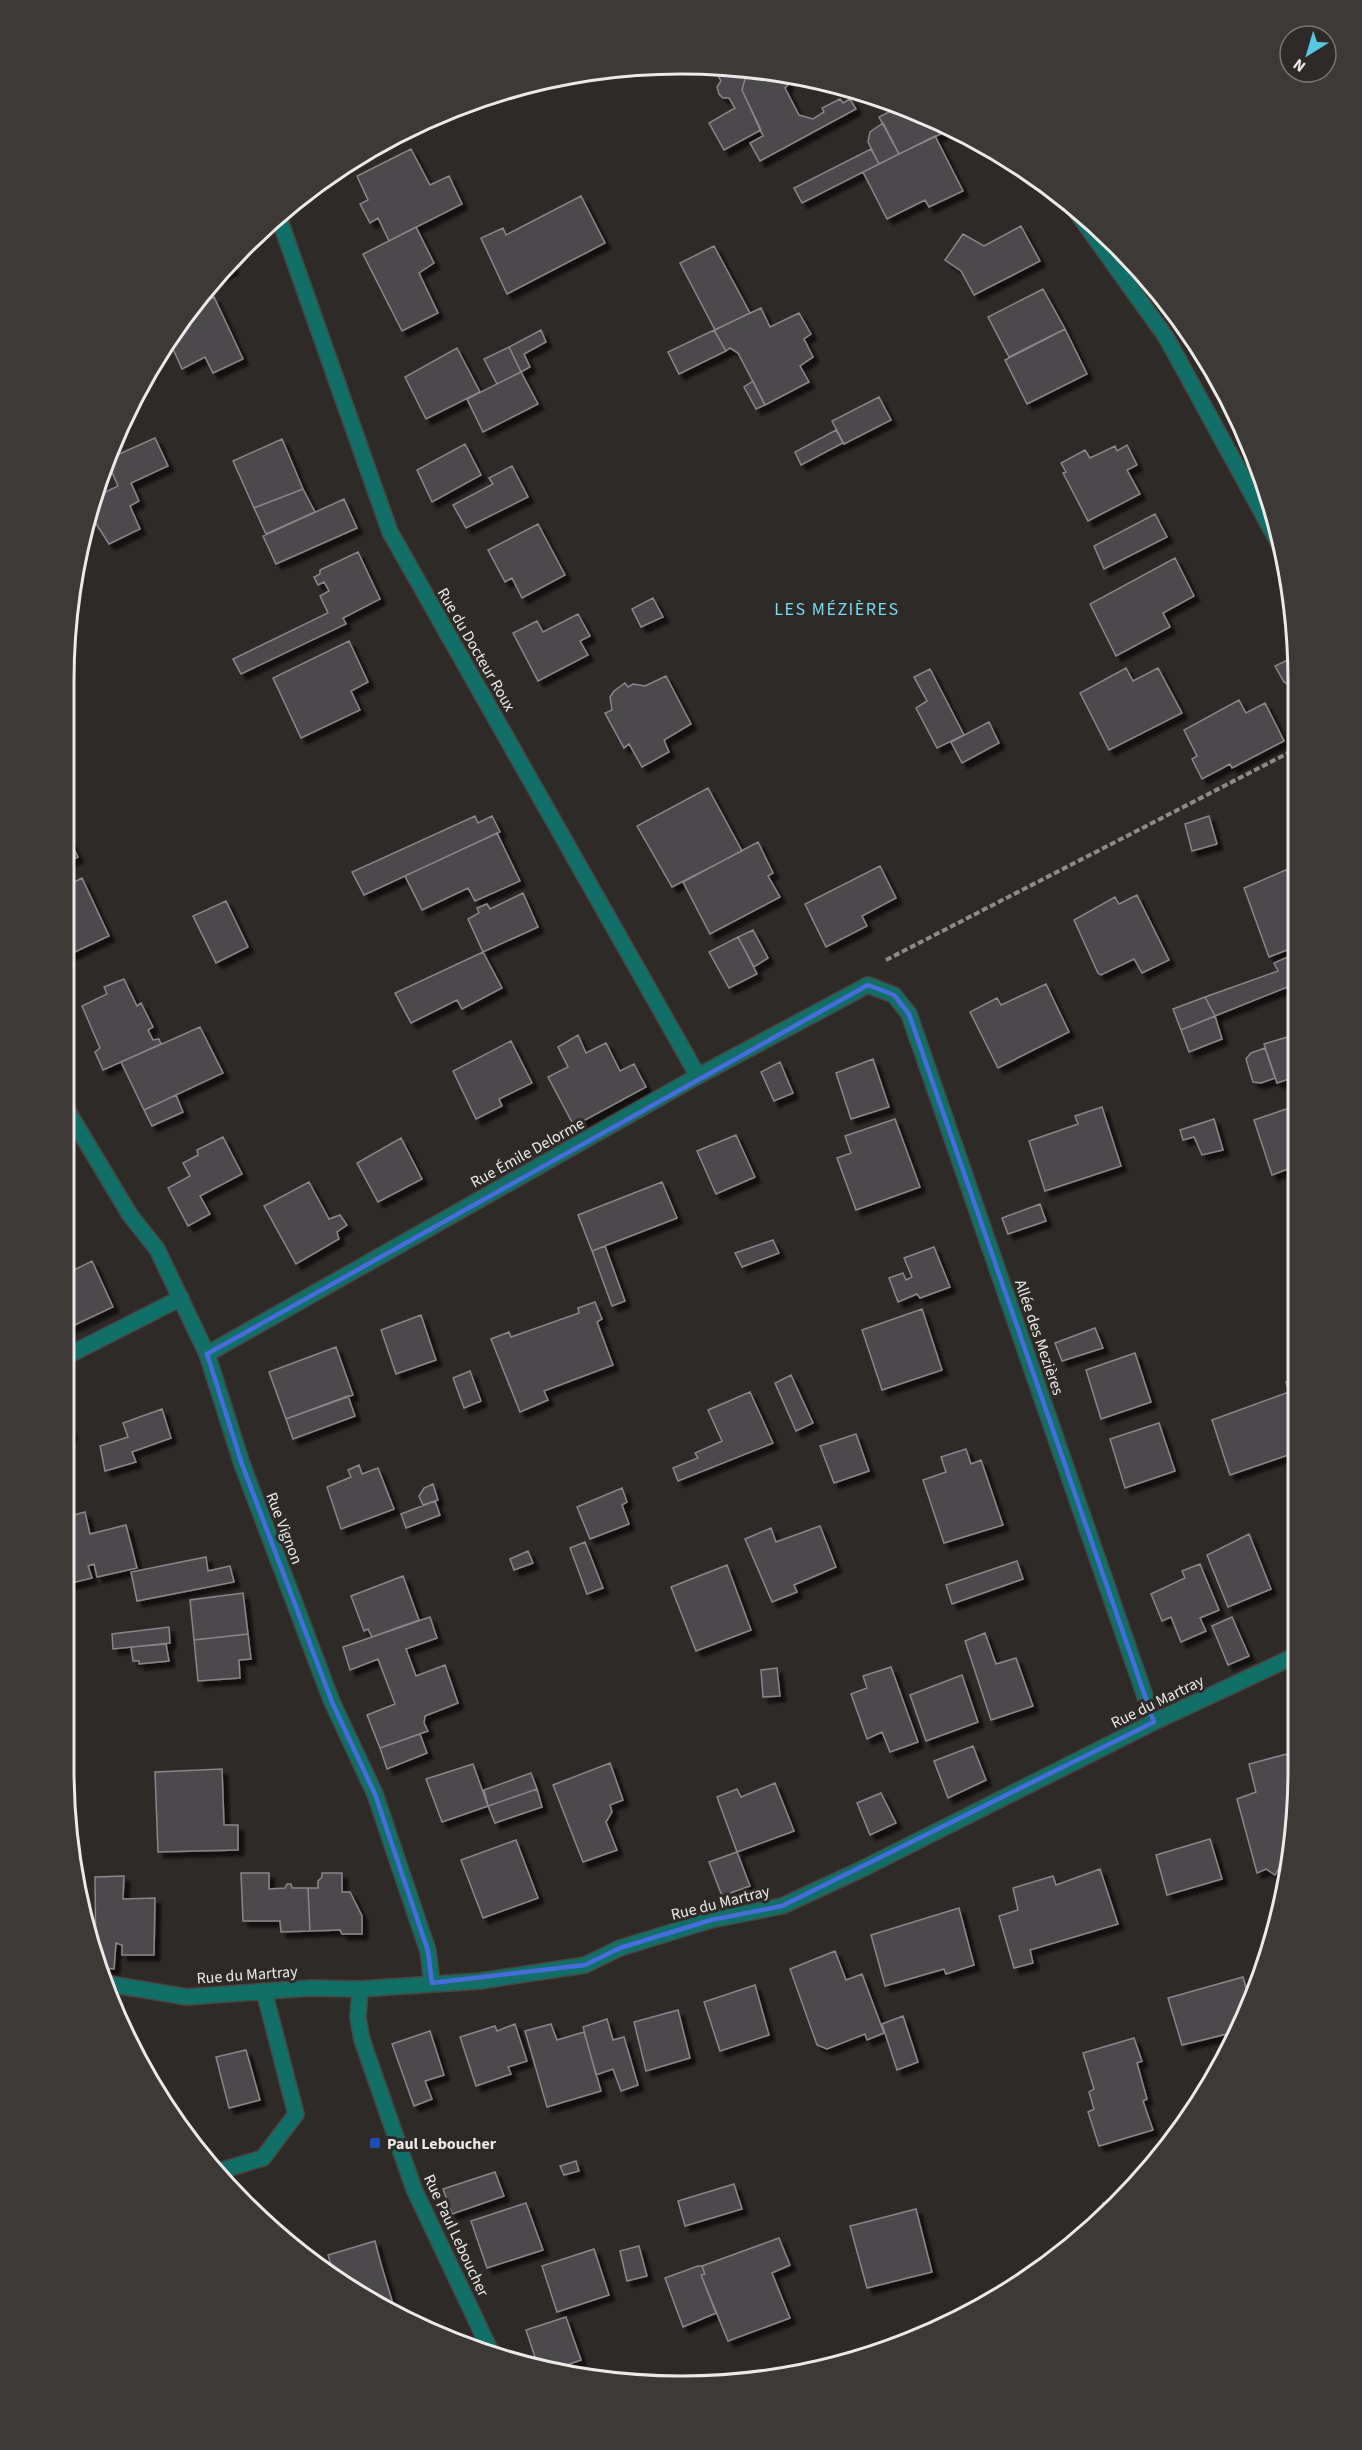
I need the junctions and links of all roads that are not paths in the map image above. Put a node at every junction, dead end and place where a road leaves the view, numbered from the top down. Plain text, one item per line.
1 (281, 223) edge
2 (1092, 233) edge
3 (1267, 522) edge
4 (868, 985) joint
5 (698, 1076) junction
6 (74, 1122) edge
7 (181, 1298) junction
8 (74, 1352) edge
9 (207, 1353) junction
10 (1288, 1659) edge
11 (1154, 1722) junction
12 (432, 1983) junction
13 (114, 1985) edge
14 (360, 1989) junction
15 (264, 1991) junction
16 (224, 2170) edge
17 (488, 2344) edge

1 - 5 street, Rue du Docteur Roux
2 - 3 street
4 - 5 street, Rue Émile Delorme
4 - 11 street, Allée des Mezières
5 - 9 street, Rue Émile Delorme
6 - 7 street, Rue Vignon
7 - 8 street
7 - 9 street, Rue Vignon
9 - 12 street, Rue Vignon
10 - 11 street, Rue du Martray
11 - 12 street, Rue du Martray
12 - 14 street, Rue du Martray
13 - 15 street, Rue du Martray
14 - 15 street, Rue du Martray
14 - 17 street, Rue Paul Leboucher
15 - 16 street

